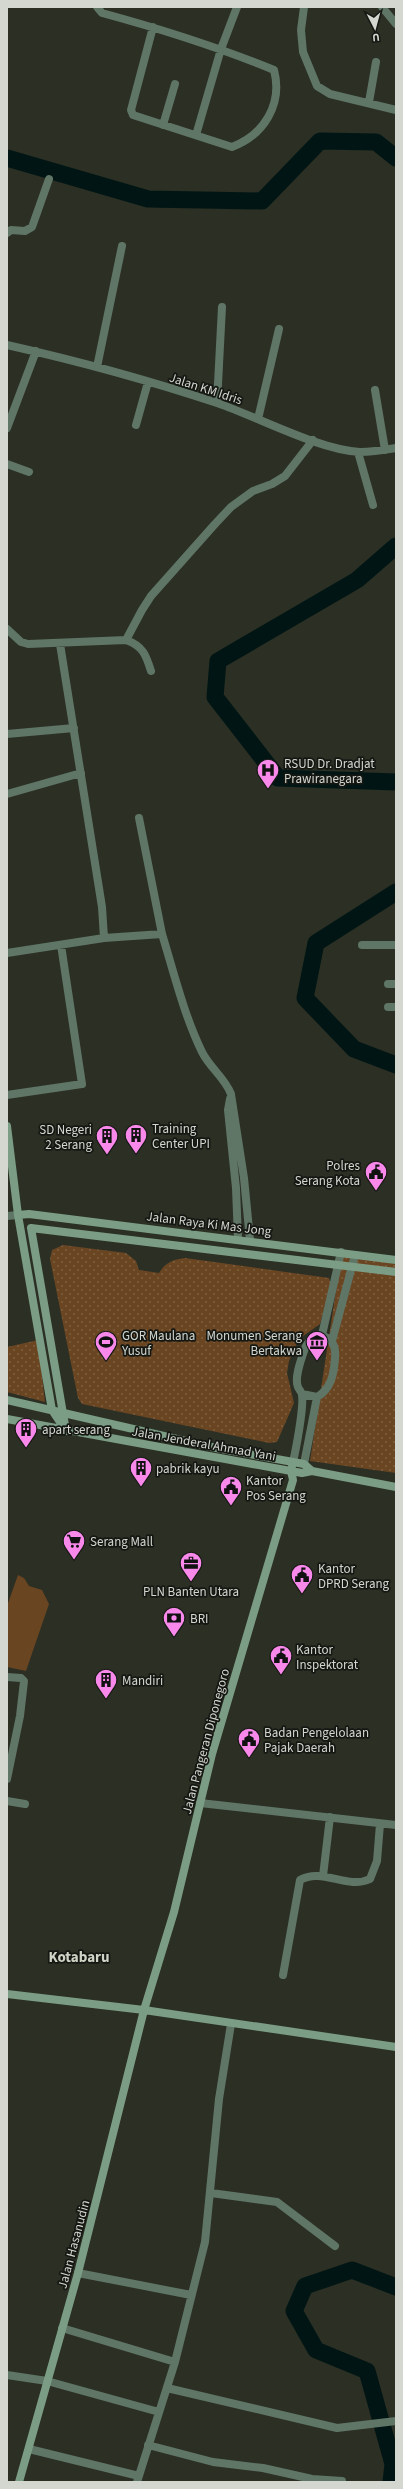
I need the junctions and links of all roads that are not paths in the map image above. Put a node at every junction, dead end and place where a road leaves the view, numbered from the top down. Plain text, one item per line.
1 (97, 7) edge
2 (237, 7) edge
3 (304, 7) edge
4 (382, 7) edge
5 (396, 24) edge
6 (153, 27) junction
7 (222, 49) junction
8 (376, 62) dead end
9 (175, 84) dead end
10 (369, 102) junction
11 (396, 110) edge
12 (163, 125) junction
13 (196, 135) junction
14 (49, 179) dead end
15 (7, 233) edge
16 (122, 246) dead end
17 (222, 307) dead end
18 (279, 329) dead end
19 (7, 345) edge
20 (36, 351) junction
21 (97, 366) junction
22 (148, 382) junction
23 (375, 390) dead end
24 (217, 403) junction
25 (10, 411) edge
26 (258, 419) junction
27 (136, 425) dead end
28 (7, 428) edge
29 (313, 440) junction
30 (396, 448) edge
31 (385, 450) junction
32 (358, 452) junction
33 (7, 464) edge
34 (29, 472) dead end
35 (373, 505) dead end
36 (7, 629) edge
37 (126, 640) junction
38 (60, 644) junction
39 (151, 671) dead end
40 (74, 728) junction
41 (7, 734) edge
42 (81, 774) junction
43 (7, 794) edge
44 (139, 818) dead end
45 (162, 934) junction
46 (104, 938) junction
47 (62, 945) junction
48 (362, 945) dead end
49 (396, 945) edge
50 (7, 953) edge
51 (231, 1094) junction
52 (7, 1095) edge
53 (7, 1126) edge
54 (10, 1175) edge
55 (18, 1215) junction
56 (7, 1216) edge
57 (103, 1223) junction
58 (102, 1236) junction
59 (238, 1240) junction
60 (250, 1240) junction
61 (341, 1252) junction
62 (355, 1255) junction
63 (396, 1260) edge
64 (338, 1266) junction
65 (352, 1268) junction
66 (396, 1272) edge
67 (44, 1300) junction
68 (34, 1303) junction
69 (322, 1335) junction
70 (332, 1341) junction
71 (302, 1394) junction
72 (317, 1397) junction
73 (7, 1400) edge
74 (52, 1410) junction
75 (64, 1412) junction
76 (7, 1419) edge
77 (66, 1431) junction
78 (293, 1462) junction
79 (304, 1464) junction
80 (291, 1471) junction
81 (312, 1471) junction
82 (302, 1473) junction
83 (293, 1480) junction
84 (396, 1487) edge
85 (7, 1677) edge
86 (7, 1779) edge
87 (7, 1801) edge
88 (200, 1803) junction
89 (25, 1804) dead end
90 (330, 1817) junction
91 (380, 1824) junction
92 (396, 1825) edge
93 (323, 1876) junction
94 (283, 1975) dead end
95 (7, 1994) edge
96 (144, 2010) junction
97 (231, 2024) junction
98 (396, 2047) edge
99 (211, 2193) junction
100 (335, 2246) dead end
101 (78, 2273) junction
102 (191, 2295) junction
103 (62, 2328) junction
104 (175, 2362) junction
105 (7, 2376) edge
106 (47, 2381) junction
107 (167, 2388) junction
108 (159, 2412) junction
109 (396, 2421) edge
110 (148, 2445) junction
111 (29, 2449) junction
112 (138, 2479) edge
113 (342, 2481) edge
114 (19, 2482) edge

1 - 6 street
2 - 7 street
3 - 10 street
4 - 5 street
6 - 7 street
6 - 12 street
7 - 13 street
7 - 13 street
8 - 10 street
9 - 12 street
10 - 11 street
12 - 13 street
14 - 15 street
16 - 21 street
17 - 24 street
18 - 26 street
19 - 20 street, Jalan KM Idris
20 - 21 street, Jalan KM Idris
20 - 25 street
21 - 22 street, Jalan KM Idris
22 - 24 street, Jalan KM Idris
22 - 27 street
23 - 31 street
24 - 26 street, Jalan KM Idris
25 - 28 street
26 - 29 street, Jalan KM Idris
29 - 32 street, Jalan KM Idris
29 - 37 street
30 - 31 street, Jalan KM Idris
31 - 32 street, Jalan KM Idris
32 - 35 street
33 - 34 street
36 - 38 street
37 - 38 street
37 - 39 street
38 - 40 street
40 - 41 street
40 - 42 street
42 - 43 street
42 - 46 street
44 - 45 street
45 - 46 street
45 - 51 street
46 - 47 street
47 - 50 street
47 - 52 street
48 - 49 street
51 - 59 street
51 - 60 street
53 - 54 main road
54 - 55 main road
55 - 56 street
55 - 57 main road, Jalan Raya Ki Mas Jong
55 - 68 main road
57 - 58 main road
57 - 59 main road, Jalan Raya Ki Mas Jong
58 - 64 main road
58 - 67 main road
59 - 60 main road, Jalan Raya Ki Mas Jong
60 - 61 main road, Jalan Raya Ki Mas Jong
61 - 62 main road, Jalan Raya Ki Mas Jong
61 - 64 street
62 - 63 main road, Jalan Raya Ki Mas Jong
62 - 65 street
64 - 65 main road
64 - 69 street
65 - 66 main road
65 - 70 street
67 - 68 main road
67 - 75 main road
68 - 74 main road
69 - 70 street
69 - 71 street
70 - 72 street
71 - 72 street
71 - 78 street
72 - 79 street
73 - 74 main road
74 - 75 main road
74 - 77 main road
75 - 77 main road
75 - 78 main road
76 - 77 main road, Jalan Jenderal Ahmad Yani
77 - 80 main road, Jalan Jenderal Ahmad Yani
78 - 79 main road
78 - 80 main road
79 - 81 main road
79 - 82 main road
80 - 82 main road, Jalan Jenderal Ahmad Yani
80 - 83 main road, Jalan Pangeran Diponegoro
81 - 82 main road, Jalan Jenderal Ahmad Yani
81 - 84 main road, Jalan Jenderal Ahmad Yani
82 - 83 main road
83 - 88 main road, Jalan Pangeran Diponegoro
85 - 86 street
87 - 89 street
88 - 90 street
88 - 96 main road, Jalan Pangeran Diponegoro
90 - 91 street
90 - 93 street
91 - 92 street
91 - 93 street
93 - 94 street
95 - 96 main road
96 - 97 main road
96 - 101 main road, Jalan Hasanudin
97 - 98 main road
97 - 99 street
99 - 100 street
99 - 102 street
101 - 102 street
101 - 103 main road, Jalan Hasanudin
102 - 104 street
103 - 104 street
103 - 106 main road, Jalan Hasanudin
104 - 107 street
105 - 106 street
106 - 108 street
106 - 111 main road, Jalan Hasanudin
107 - 108 street
107 - 109 street
108 - 110 street
110 - 112 street
110 - 113 street
111 - 112 street
111 - 114 main road, Jalan Hasanudin

